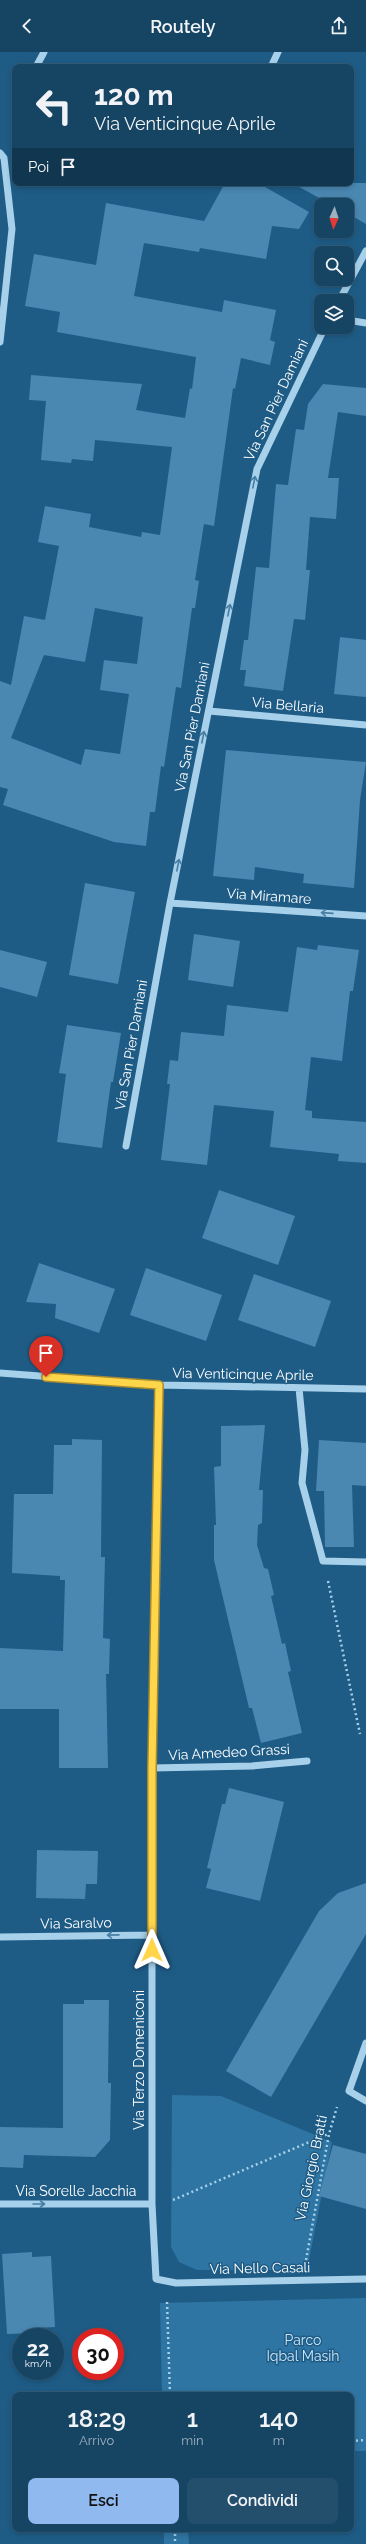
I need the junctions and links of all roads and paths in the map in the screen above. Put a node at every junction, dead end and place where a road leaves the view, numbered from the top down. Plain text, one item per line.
1 (44, 52) edge
2 (278, 52) edge
3 (38, 64) edge
4 (272, 64) edge
5 (0, 153) edge
6 (366, 251) edge
7 (343, 294) edge
8 (354, 321) edge
9 (366, 323) edge
10 (322, 334) edge
11 (0, 342) edge
12 (209, 711) junction
13 (366, 725) edge
14 (170, 903) junction
15 (366, 916) edge
16 (126, 1146) dead end
17 (0, 1373) edge
18 (159, 1385) junction
19 (299, 1388) junction
20 (366, 1389) edge
21 (323, 1561) junction
22 (366, 1562) edge
23 (360, 1734) dead end
24 (307, 1761) dead end
25 (152, 1768) junction
26 (152, 1934) junction
27 (0, 1937) edge
28 (366, 2043) edge
29 (349, 2091) junction
30 (366, 2101) edge
31 (329, 2134) junction
32 (0, 2204) edge
33 (152, 2204) junction
34 (366, 2279) edge
35 (156, 2280) joint
36 (302, 2280) junction
37 (167, 2283) junction
38 (170, 2392) edge
39 (366, 2440) edge
40 (354, 2441) edge
41 (175, 2532) edge
42 (175, 2544) edge

1 - 3 street
2 - 4 street
5 - 11 street
6 - 7 street
8 - 9 street
12 -> 10 street, Via San Pier Damiani
12 - 13 street, Via Bellaria
14 -> 12 street, Via San Pier Damiani
15 -> 14 street, Via Miramare
14 - 16 street, Via San Pier Damiani
17 - 18 street, Via Venticinque Aprile
18 - 19 street, Via Venticinque Aprile
18 - 25 street, Via Terzo Domeniconi
19 - 20 street, Via Venticinque Aprile
19 - 21 street
21 - 22 street
21 - 23 path
24 - 25 street, Via Amedeo Grassi
25 - 26 street, Via Terzo Domeniconi
26 -> 27 street, Via Saralvo
26 - 33 street, Via Terzo Domeniconi
28 - 29 street
29 - 30 street
29 - 31 path, Via Giorgio Bratti
31 - 33 path
31 - 36 path, Via Giorgio Bratti
32 -> 33 street, Via Sorelle Jacchia
33 - 35 street, Via Terzo Domeniconi
34 - 36 street, Via Nello Casali
35 - 37 street, Via Nello Casali
36 - 37 street, Via Nello Casali
37 - 38 path
39 - 40 path
41 - 42 path

